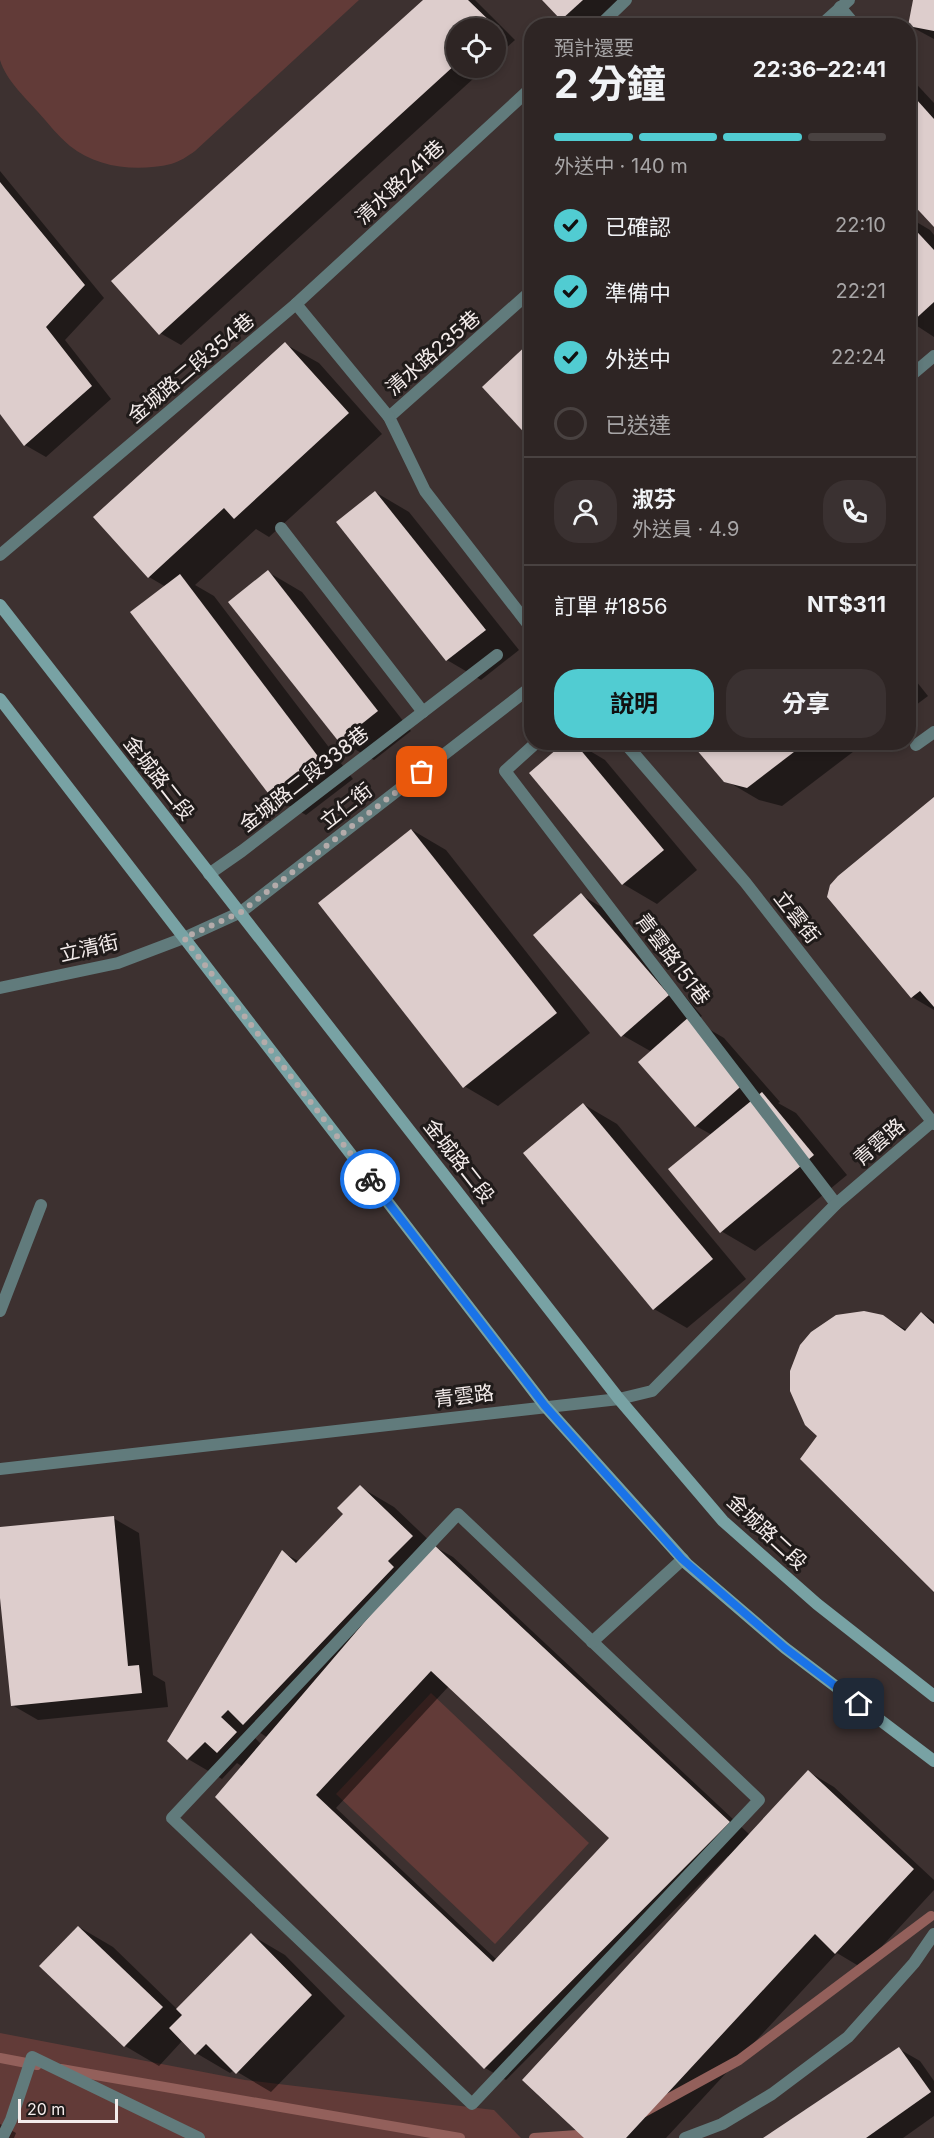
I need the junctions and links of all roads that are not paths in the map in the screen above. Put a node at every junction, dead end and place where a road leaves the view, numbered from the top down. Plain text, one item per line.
1 (626, 0) edge
2 (844, 4) edge
3 (607, 18) edge
4 (829, 18) edge
5 (852, 18) edge
6 (524, 94) edge
7 (524, 297) edge
8 (296, 304) junction
9 (934, 356) edge
10 (916, 371) edge
11 (390, 417) junction
12 (280, 528) dead end
13 (0, 555) edge
14 (0, 605) edge
15 (524, 619) edge
16 (497, 655) dead end
17 (524, 692) edge
18 (0, 699) edge
19 (423, 712) junction
20 (934, 732) edge
21 (916, 745) dead end
22 (528, 750) edge
23 (631, 750) edge
24 (209, 874) junction
25 (241, 912) junction
26 (184, 938) junction
27 (0, 988) edge
28 (934, 1122) edge
29 (836, 1204) junction
30 (41, 1205) dead end
31 (0, 1311) edge
32 (620, 1399) junction
33 (545, 1406) junction
34 (0, 1469) edge
35 (682, 1559) junction
36 (592, 1642) junction
37 (934, 1696) edge
38 (934, 1761) edge
39 (934, 1934) edge
40 (2, 2138) edge
41 (199, 2138) edge
42 (685, 2138) edge

1 - 3 street
2 - 4 street
2 - 5 street
6 - 8 street, 清水路241巷
7 - 11 street, 清水路235巷
8 - 11 street
8 - 13 street, 金城路二段354巷
9 - 10 street
11 - 15 street, 清水路235巷
12 - 19 street
14 - 24 main road, 金城路二段
16 - 19 street, 金城路二段338巷
17 - 25 street, 立仁街
18 - 26 main road
19 - 24 street, 金城路二段338巷
20 - 21 street
22 - 29 street, 青雲路151巷
23 - 28 street, 立雲街
24 - 25 main road, 金城路二段
25 - 26 street, 立仁街
25 - 32 main road, 金城路二段
26 - 27 street, 立清街
26 - 33 main road
28 - 29 street, 青雲路
29 - 32 street, 青雲路
30 - 31 street
32 - 33 street, 青雲路
32 - 37 main road, 金城路二段
33 - 34 street, 青雲路
33 - 35 main road
35 - 36 street
35 - 38 main road
36 - 36 street
39 - 42 street
40 - 41 street

